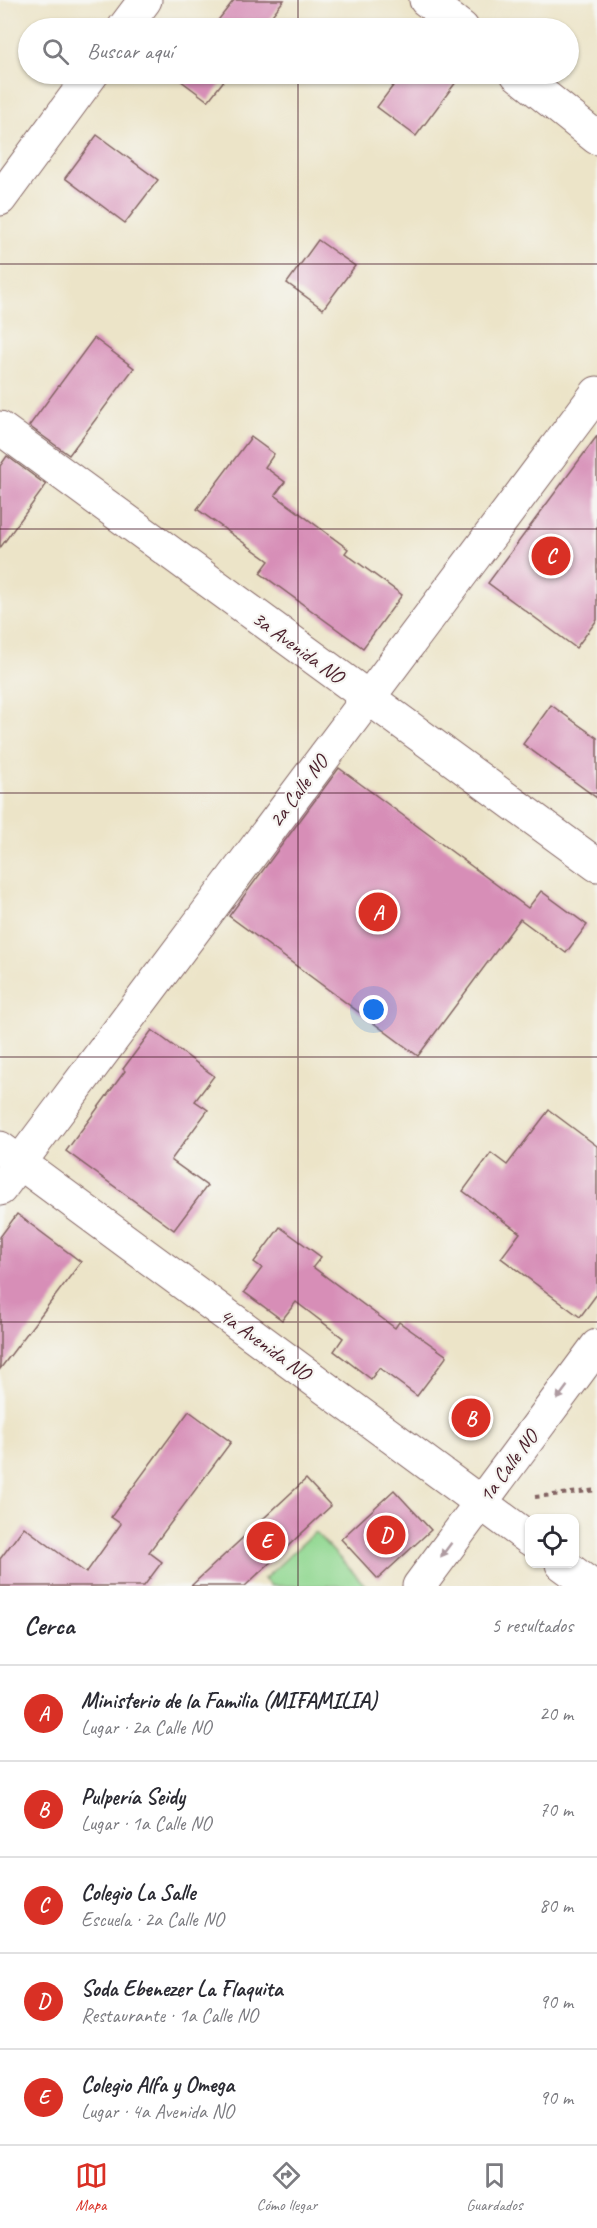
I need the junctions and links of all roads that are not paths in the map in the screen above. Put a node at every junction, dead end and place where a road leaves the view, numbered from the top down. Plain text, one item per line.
1 (145, 0) edge
2 (426, 0) edge
3 (132, 18) edge
4 (449, 18) edge
5 (85, 84) edge
6 (530, 84) edge
7 (597, 138) edge
8 (0, 199) edge
9 (597, 393) edge
10 (0, 428) edge
11 (368, 698) junction
12 (597, 865) edge
13 (10, 1156) edge
14 (0, 1189) edge
15 (597, 1346) edge
16 (480, 1503) junction
17 (525, 1535) edge
18 (569, 1568) edge
19 (419, 1586) edge
20 (592, 1586) edge

1 - 3 main road
2 - 4 main road
5 - 8 main road
6 - 7 main road
9 - 11 main road, 2a Calle NO
10 - 11 main road, 3a Avenida NO
11 - 12 main road, 3a Avenida NO
11 - 13 main road, 2a Calle NO
13 - 14 main road, 2a Calle NO
13 - 16 main road, 4a Avenida NO
15 -> 16 main road, 1a Calle NO
16 - 17 main road, 4a Avenida NO
16 -> 19 main road, 1a Calle NO
18 - 20 main road

